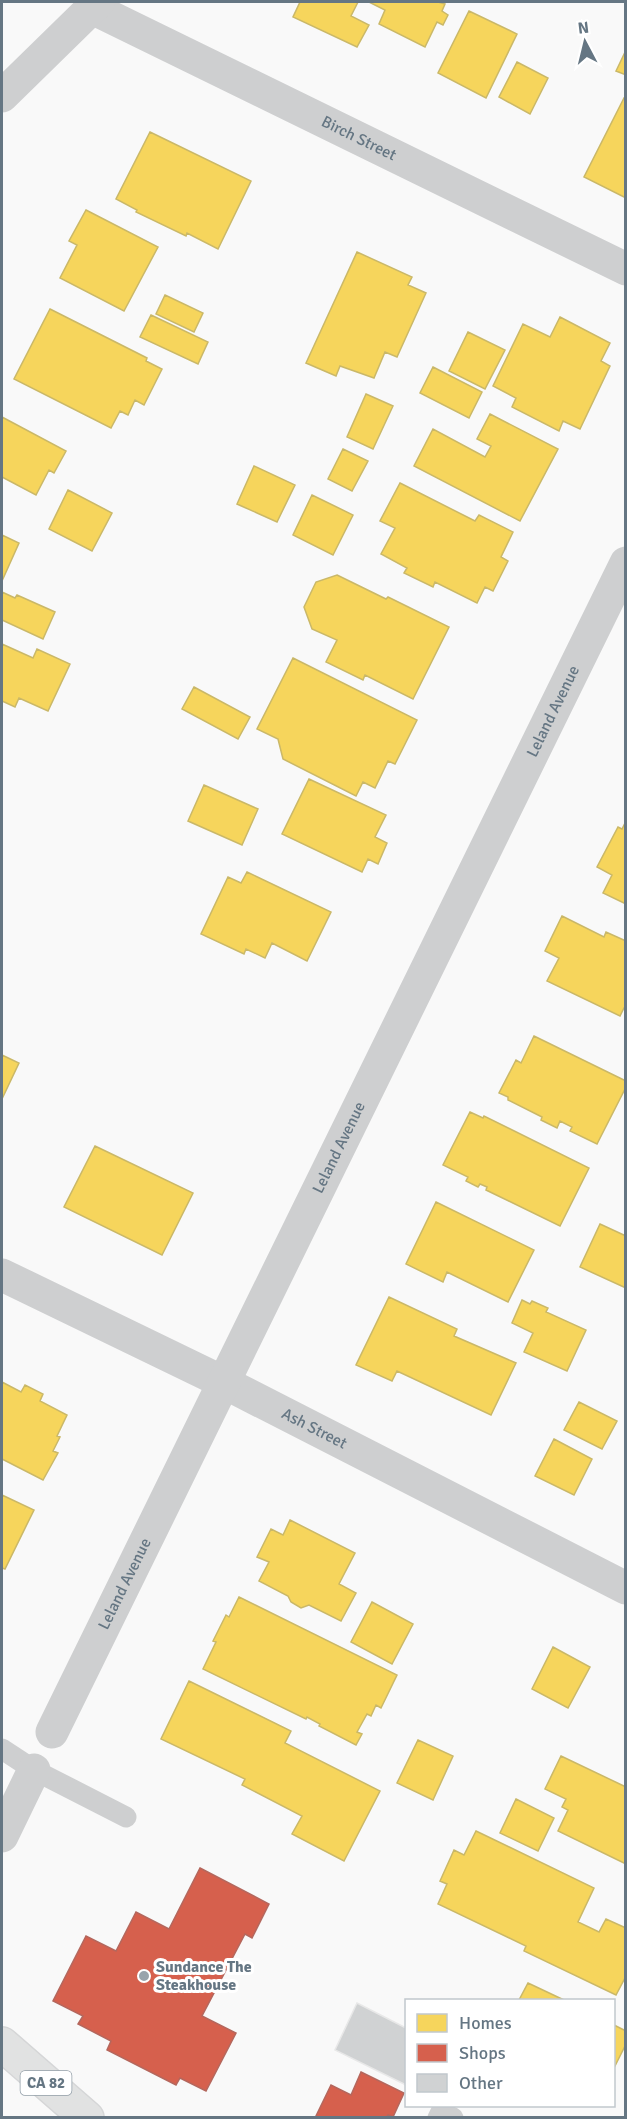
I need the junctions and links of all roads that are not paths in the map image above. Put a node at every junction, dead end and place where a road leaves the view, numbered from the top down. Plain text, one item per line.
1 (95, 5) edge
2 (2, 96) edge
3 (626, 269) edge
4 (626, 563) edge
5 (2, 1275) edge
6 (223, 1382) junction
7 (626, 1588) edge
8 (52, 1732) dead end
9 (2, 1749) edge
10 (34, 1770) junction
11 (126, 1817) dead end
12 (2, 1836) edge
13 (2, 2044) edge
14 (87, 2118) edge
15 (438, 2118) edge
16 (453, 2118) edge

1 - 2 street
1 - 3 street, Birch Street
4 - 6 street, Leland Avenue
5 - 6 street, Ash Street
6 - 7 street, Ash Street
6 - 8 street, Leland Avenue
9 - 10 lane
10 - 11 lane
10 - 12 street
13 - 14 main road, CA 82
15 - 16 lane

